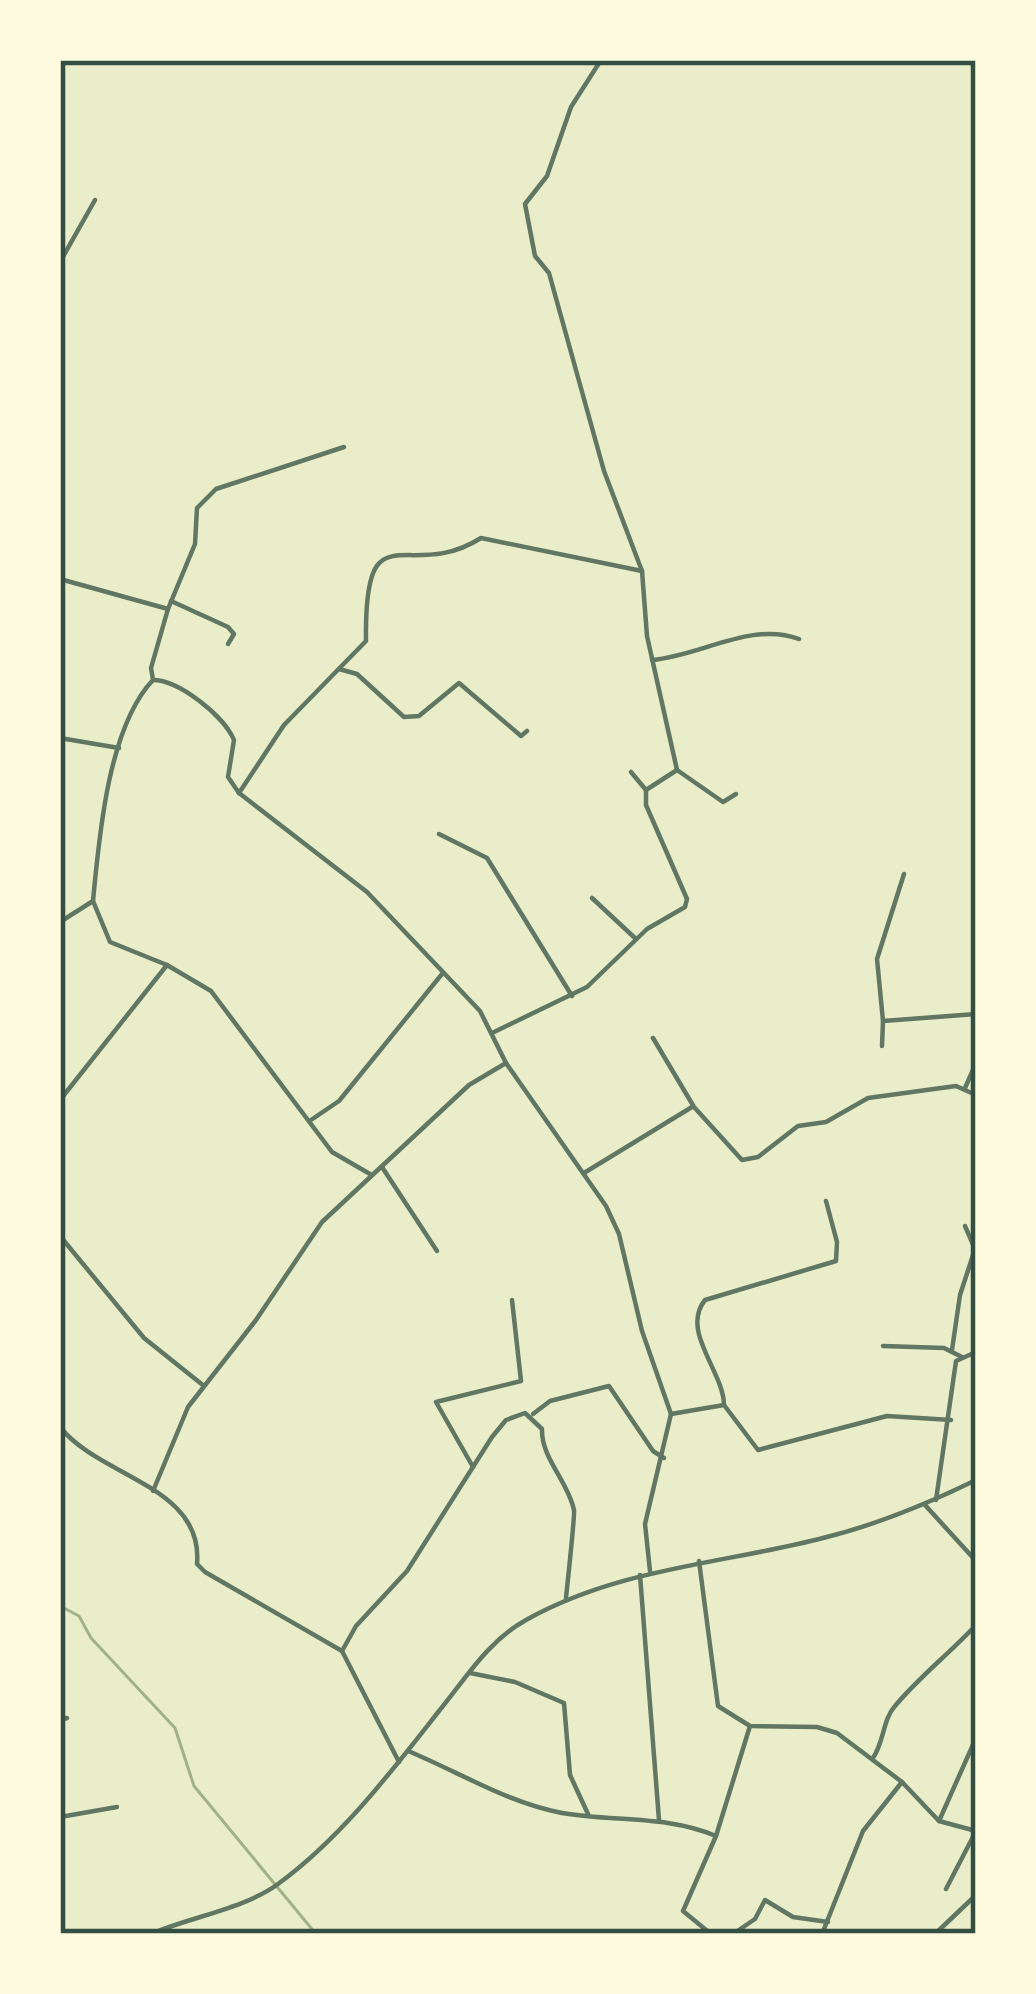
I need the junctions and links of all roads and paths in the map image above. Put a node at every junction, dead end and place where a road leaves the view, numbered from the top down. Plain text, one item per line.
1 (601, 60) edge
2 (95, 200) dead end
3 (60, 262) edge
4 (344, 447) dead end
5 (642, 571) junction
6 (60, 579) edge
7 (171, 601) junction
8 (168, 609) junction
9 (799, 639) dead end
10 (229, 644) dead end
11 (652, 660) junction
12 (339, 669) junction
13 (153, 680) junction
14 (527, 731) dead end
15 (60, 738) edge
16 (118, 748) junction
17 (677, 770) junction
18 (631, 772) dead end
19 (646, 790) junction
20 (239, 793) junction
21 (736, 794) dead end
22 (439, 834) dead end
23 (904, 874) dead end
24 (592, 898) dead end
25 (93, 901) junction
26 (60, 922) edge
27 (636, 939) junction
28 (167, 964) junction
29 (442, 974) junction
30 (572, 996) junction
31 (976, 1013) edge
32 (883, 1021) junction
33 (492, 1033) junction
34 (653, 1038) dead end
35 (882, 1046) dead end
36 (506, 1063) junction
37 (976, 1063) edge
38 (964, 1088) junction
39 (976, 1095) edge
40 (60, 1100) edge
41 (694, 1107) junction
42 (311, 1120) junction
43 (382, 1167) junction
44 (584, 1173) junction
45 (370, 1174) junction
46 (826, 1201) dead end
47 (964, 1226) dead end
48 (60, 1236) edge
49 (975, 1249) edge
50 (437, 1251) dead end
51 (512, 1300) dead end
52 (883, 1346) dead end
53 (952, 1350) junction
54 (976, 1352) edge
55 (962, 1357) junction
56 (204, 1387) junction
57 (724, 1405) junction
58 (671, 1414) junction
59 (530, 1415) junction
60 (951, 1420) junction
61 (60, 1427) edge
62 (664, 1457) junction
63 (473, 1467) junction
64 (976, 1480) edge
65 (153, 1491) junction
66 (936, 1500) junction
67 (925, 1505) junction
68 (699, 1561) junction
69 (976, 1561) edge
70 (650, 1571) junction
71 (640, 1575) junction
72 (565, 1600) junction
73 (976, 1625) edge
74 (342, 1651) junction
75 (470, 1673) junction
76 (750, 1726) junction
77 (976, 1738) edge
78 (407, 1751) junction
79 (873, 1758) junction
80 (399, 1762) junction
81 (902, 1782) junction
82 (117, 1807) dead end
83 (588, 1814) junction
84 (60, 1817) edge
85 (659, 1820) junction
86 (939, 1821) junction
87 (716, 1836) junction
88 (946, 1889) dead end
89 (976, 1895) edge
90 (967, 1904) junction
91 (976, 1910) edge
92 (828, 1922) junction
93 (151, 1934) edge
94 (711, 1934) edge
95 (733, 1934) edge
96 (822, 1934) edge
97 (934, 1934) edge

1 - 5 street
2 - 3 street
4 - 7 street
5 - 11 street
5 - 12 street
6 - 8 street
7 - 8 street
7 - 10 street
8 - 13 street
9 - 11 street
11 - 17 street
12 - 14 street
12 - 20 street
13 - 16 street
13 - 20 street
15 - 16 street
16 - 25 street
17 - 19 street
17 - 21 street
18 - 19 street
19 - 27 street
20 - 29 street
22 - 30 street
23 - 32 street
24 - 27 street
25 - 26 street
25 - 28 street
27 - 30 street
28 - 40 street
28 - 42 street
29 - 33 street
29 - 42 street
30 - 33 street
31 - 32 street
32 - 35 street
33 - 36 street
34 - 41 street
36 - 43 street
36 - 44 street
37 - 38 street
38 - 39 street
38 - 41 street
41 - 44 street
42 - 45 street
43 - 45 street
43 - 50 street
44 - 58 street
45 - 56 street
46 - 57 street
47 - 49 street
48 - 56 street
49 - 53 street
51 - 63 street
52 - 53 street
53 - 55 street
54 - 55 street
55 - 60 street
56 - 65 street
57 - 58 street
57 - 60 street
58 - 62 street
59 - 62 street
59 - 63 street
59 - 72 street
60 - 66 street
61 - 65 street
62 - 70 street
63 - 74 street
64 - 66 street
65 - 74 street
66 - 67 street
67 - 68 street
67 - 69 street
68 - 70 street
68 - 76 street
70 - 71 street
71 - 72 street
71 - 85 street
72 - 75 street
73 - 79 street
74 - 80 street
75 - 78 street
75 - 83 street
76 - 79 street
76 - 87 street
77 - 86 street
78 - 80 street
78 - 83 street
79 - 81 street
80 - 93 street
81 - 86 street
81 - 92 street
82 - 84 street
83 - 85 street
85 - 87 street
86 - 88 street
87 - 94 street
89 - 90 street
90 - 91 street
90 - 97 street
92 - 95 street
92 - 96 street

